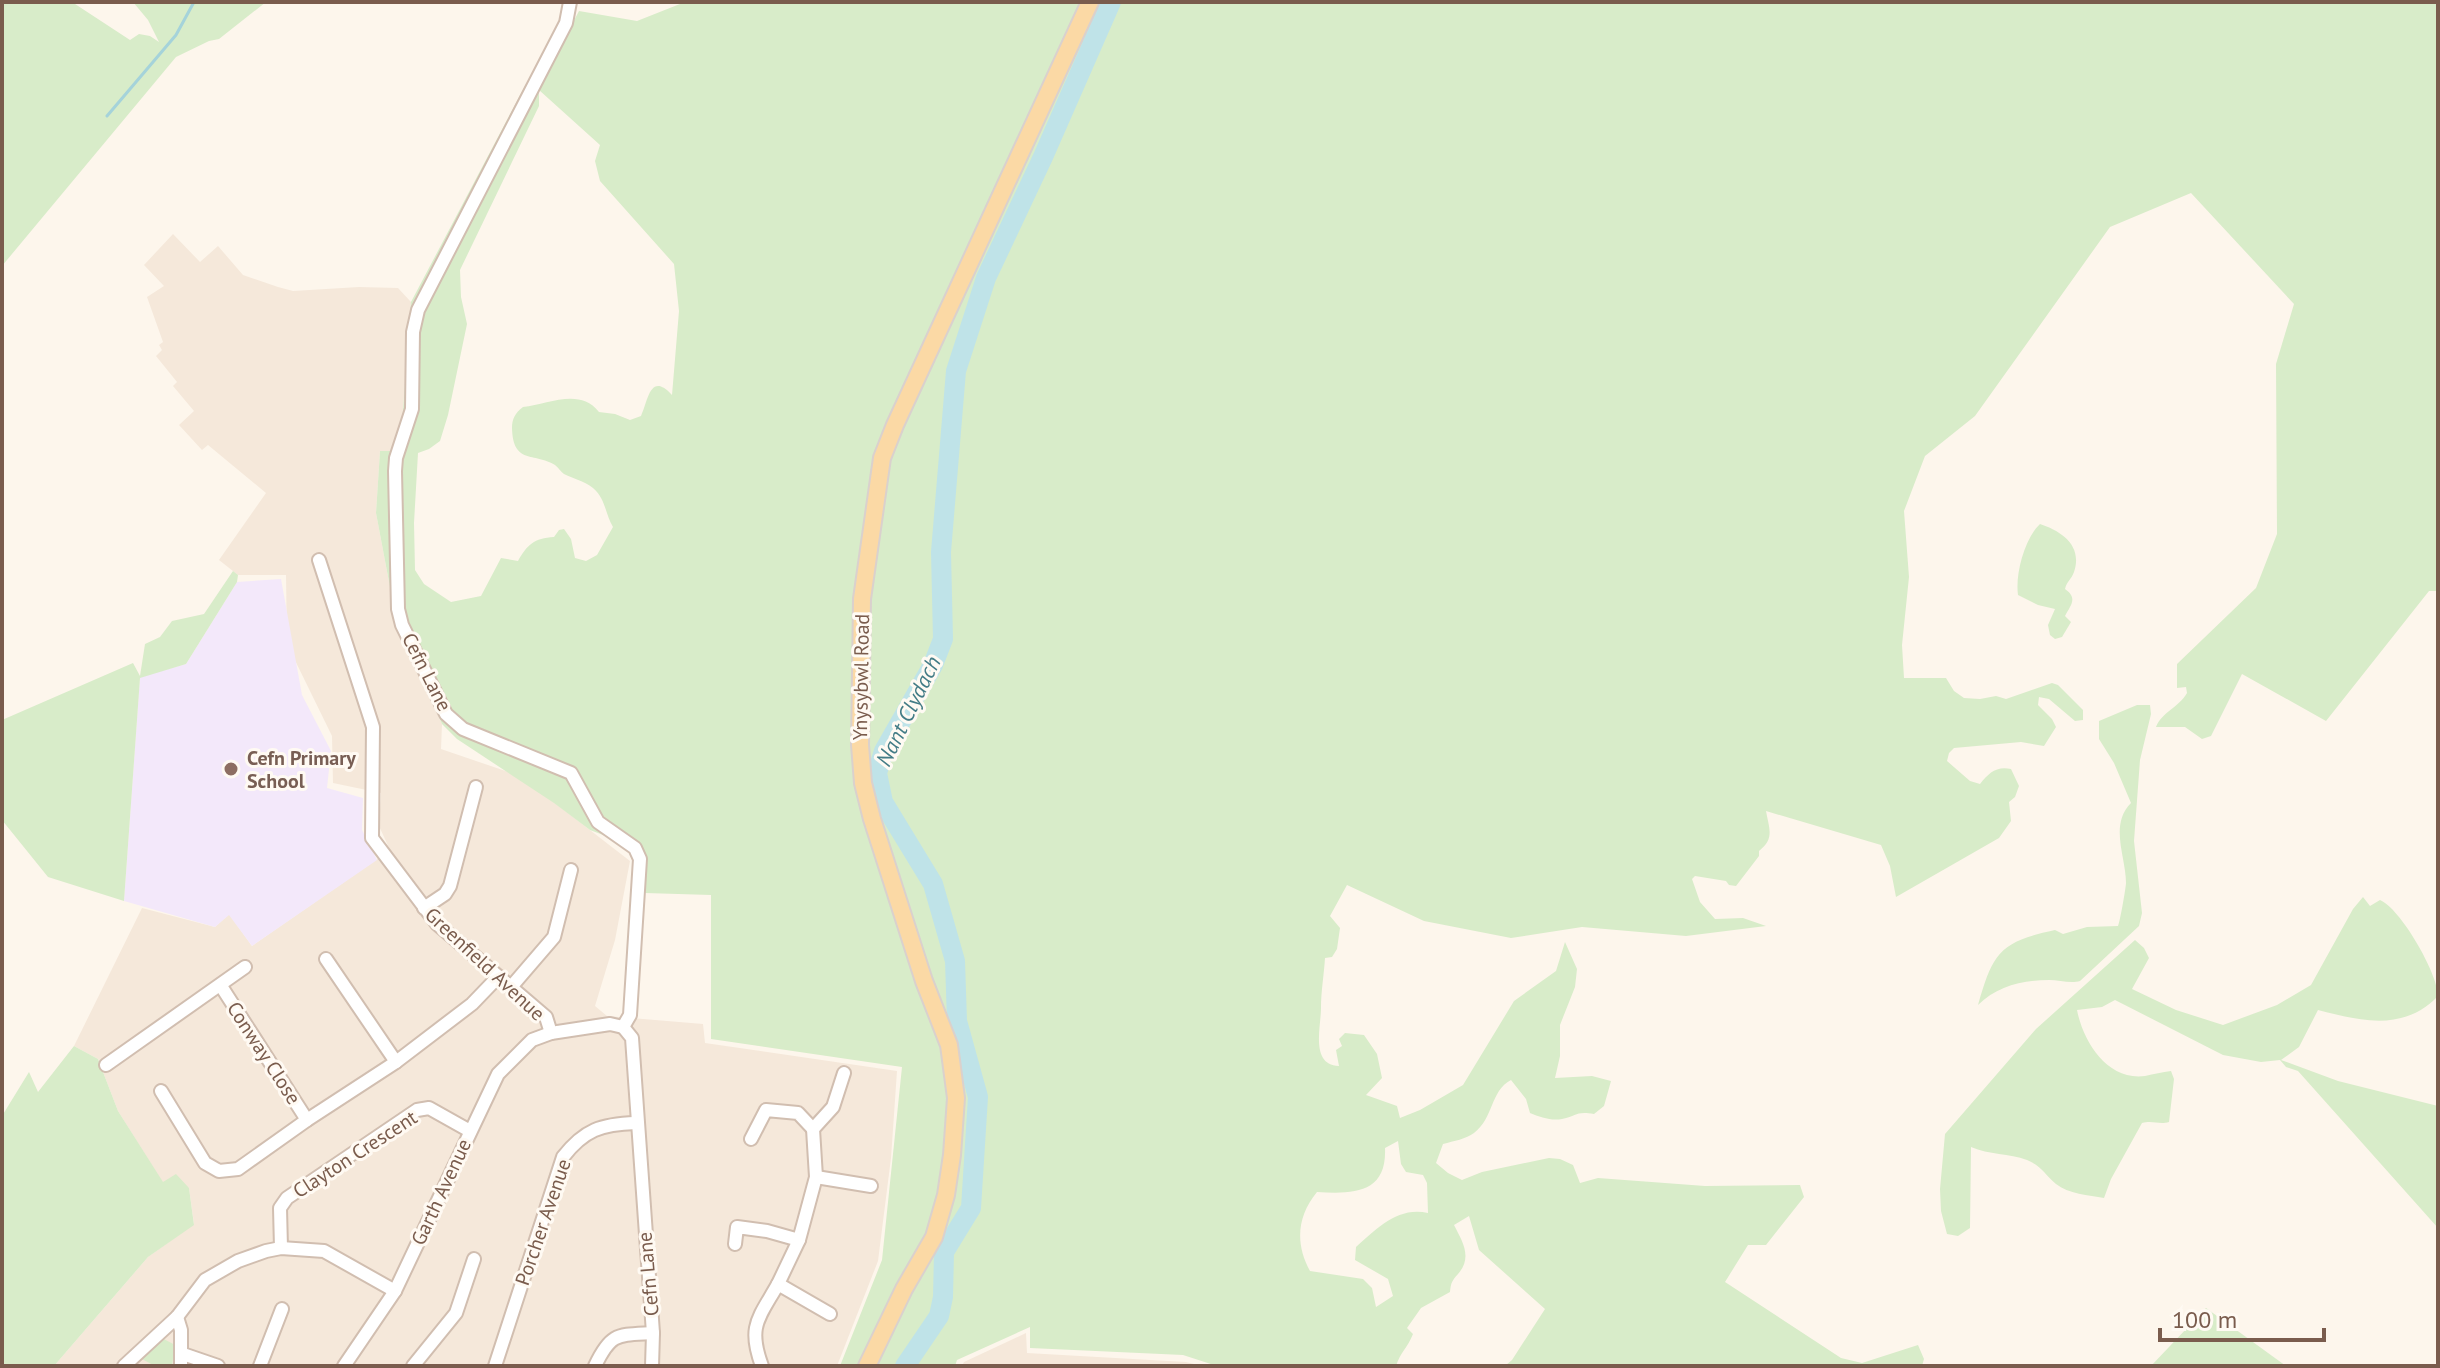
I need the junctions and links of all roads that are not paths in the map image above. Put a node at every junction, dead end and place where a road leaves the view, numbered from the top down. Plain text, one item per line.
1 (570, 2) edge
2 (1090, 2) edge
3 (319, 560) dead end
4 (476, 787) dead end
5 (571, 870) dead end
6 (424, 908) junction
7 (326, 959) dead end
8 (245, 967) dead end
9 (497, 978) junction
10 (221, 986) junction
11 (511, 987) junction
12 (623, 1027) junction
13 (551, 1033) junction
14 (396, 1062) junction
15 (106, 1065) dead end
16 (844, 1073) dead end
17 (161, 1091) dead end
18 (307, 1120) junction
19 (636, 1123) junction
20 (813, 1129) junction
21 (470, 1131) junction
22 (751, 1139) dead end
23 (816, 1177) junction
24 (865, 1189) dead end
25 (799, 1240) junction
26 (735, 1244) dead end
27 (281, 1248) junction
28 (474, 1259) dead end
29 (778, 1284) junction
30 (395, 1291) junction
31 (282, 1309) dead end
32 (822, 1314) dead end
33 (177, 1317) junction
34 (653, 1333) junction
35 (182, 1360) edge
36 (124, 1366) edge
37 (218, 1366) edge
38 (260, 1366) edge
39 (344, 1366) edge
40 (413, 1366) edge
41 (495, 1366) edge
42 (595, 1366) edge
43 (652, 1366) edge
44 (762, 1366) edge
45 (867, 1366) edge

1 - 12 street, Cefn Lane
2 - 45 main road, Ynysybwl Road
3 - 6 street, Greenfield Avenue
4 - 6 street
5 - 11 street
6 - 9 street, Greenfield Avenue
7 - 14 street
8 - 10 street, Conway Close
9 - 11 street, Greenfield Avenue
9 - 14 street
10 - 15 street, Conway Close
10 - 18 street, Conway Close
11 - 13 street, Greenfield Avenue
12 - 13 street, Greenfield Avenue
12 - 19 street, Cefn Lane
13 - 21 street, Garth Avenue
14 - 18 street
16 - 20 street
17 - 18 street
19 - 34 street, Cefn Lane
19 - 41 street, Porcher Avenue
20 - 22 street
20 - 23 street
21 - 27 street, Clayton Crescent
21 - 30 street, Garth Avenue
23 - 24 street
23 - 25 street
25 - 26 street
25 - 29 street
27 - 30 street
27 - 33 street
28 - 40 street
29 - 32 street
29 - 44 street
30 - 39 street, Garth Avenue
31 - 38 street
33 - 35 street
33 - 36 street
34 - 42 street
34 - 43 street, Cefn Lane
35 - 37 street

